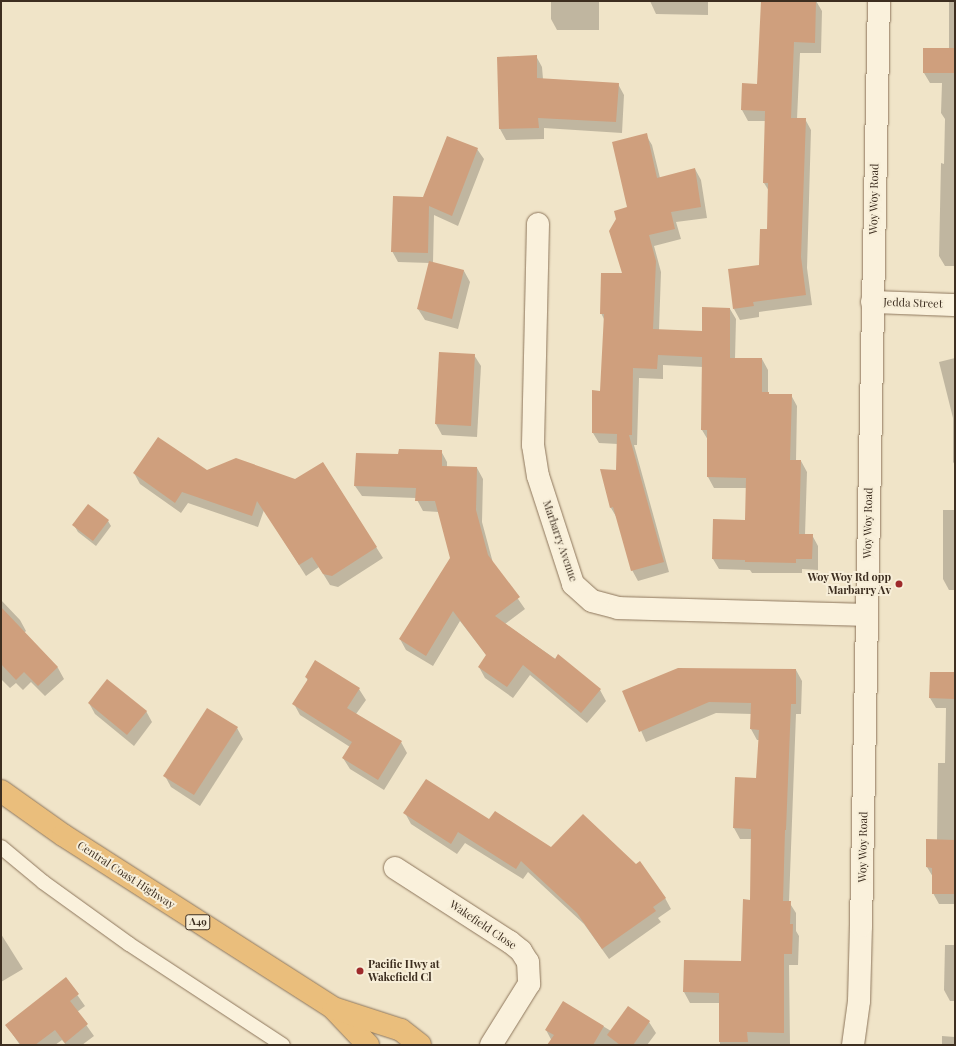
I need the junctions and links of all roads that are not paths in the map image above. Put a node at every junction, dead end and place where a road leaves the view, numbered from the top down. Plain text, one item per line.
1 (879, 1) edge
2 (538, 224) dead end
3 (872, 302) junction
4 (955, 305) edge
5 (867, 615) junction
6 (1, 791) edge
7 (1, 847) edge
8 (396, 868) dead end
9 (333, 1008) junction
10 (283, 1045) edge
11 (368, 1045) edge
12 (420, 1045) edge
13 (491, 1045) edge
14 (853, 1045) edge

1 - 3 main road, Woy Woy Road
2 - 5 main road, Marbarry Avenue
3 - 4 main road, Jedda Street
3 - 5 main road, Woy Woy Road
5 - 14 main road, Woy Woy Road
6 - 9 highway, Central Coast Highway / A49
7 - 10 lane
8 - 13 main road, Wakefield Close
9 - 11 highway, Central Coast Highway / A49
9 - 12 highway, Central Coast Highway / A49

